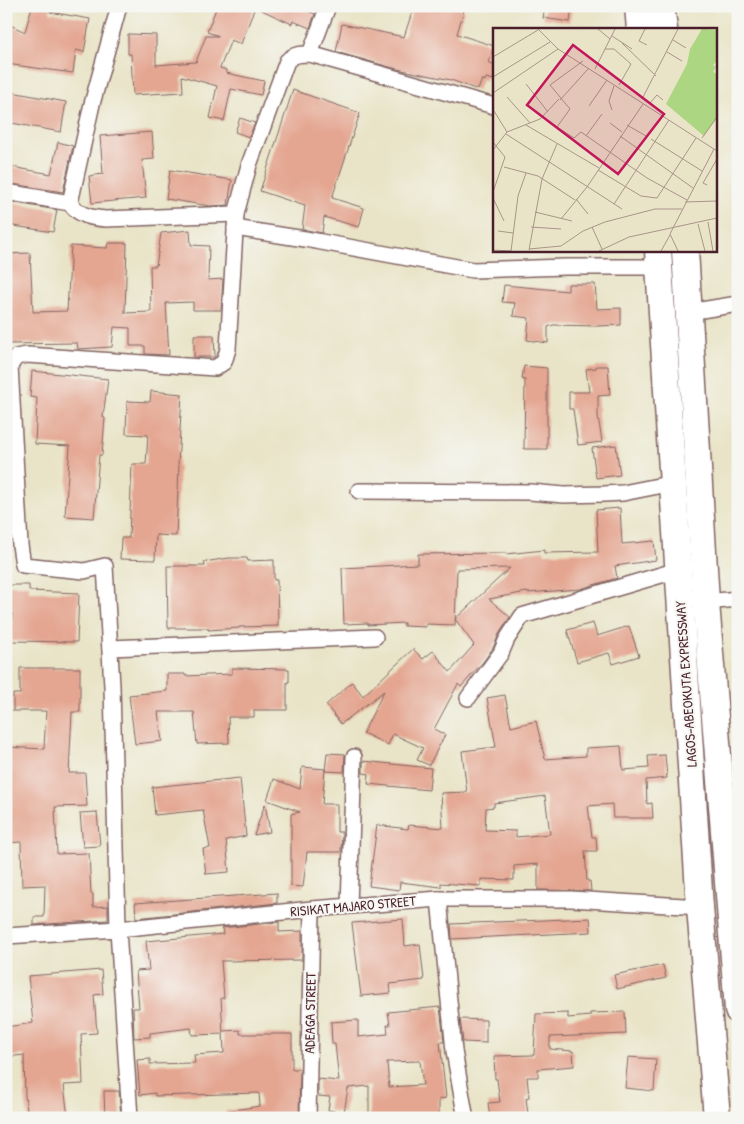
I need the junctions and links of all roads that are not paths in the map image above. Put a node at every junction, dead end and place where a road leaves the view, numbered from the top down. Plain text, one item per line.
1 (119, 6) edge
2 (328, 6) edge
3 (638, 6) edge
4 (662, 6) edge
5 (640, 28) edge
6 (664, 28) edge
7 (310, 54) junction
8 (493, 106) edge
9 (6, 192) edge
10 (70, 203) junction
11 (236, 221) junction
12 (685, 251) edge
13 (658, 259) edge
14 (738, 304) edge
15 (689, 312) junction
16 (673, 484) junction
17 (360, 491) dead end
18 (678, 570) junction
19 (738, 599) edge
20 (706, 602) junction
21 (375, 636) dead end
22 (110, 648) junction
23 (468, 698) dead end
24 (354, 757) dead end
25 (732, 867) edge
26 (439, 899) junction
27 (349, 906) junction
28 (700, 907) junction
29 (312, 909) junction
30 (118, 929) junction
31 (6, 936) edge
32 (735, 949) edge
33 (738, 1010) edge
34 (465, 1114) dead end
35 (130, 1118) edge
36 (308, 1118) edge
37 (717, 1118) edge

1 - 10 street
2 - 7 street
3 - 5 highway
4 - 6 highway
7 - 8 street
7 - 11 street
9 - 10 street
10 - 11 street
11 - 13 street
11 - 22 street
12 - 15 highway, LAGOS-ABEOKUTA EXPRESSWAY
13 - 16 highway, LAGOS-ABEOKUTA EXPRESSWAY
14 - 15 street
15 - 20 highway, LAGOS-ABEOKUTA EXPRESSWAY
16 - 17 street
16 - 18 highway, LAGOS-ABEOKUTA EXPRESSWAY
18 - 23 street
18 - 28 highway, LAGOS-ABEOKUTA EXPRESSWAY
19 - 20 street
20 - 25 highway, LAGOS-ABEOKUTA EXPRESSWAY
21 - 22 street
22 - 30 street
24 - 27 street
25 - 32 highway, LAGOS-ABEOKUTA EXPRESSWAY
26 - 27 street, RISIKAT MAJARO STREET
26 - 28 street, RISIKAT MAJARO STREET
26 - 34 street
27 - 29 street, RISIKAT MAJARO STREET
28 - 37 highway, LAGOS-ABEOKUTA EXPRESSWAY
29 - 30 street, RISIKAT MAJARO STREET
29 - 36 street, ADEAGA STREET
30 - 31 street, RISIKAT MAJARO STREET
30 - 35 street
32 - 33 highway, LAGOS-ABEOKUTA EXPRESSWAY

